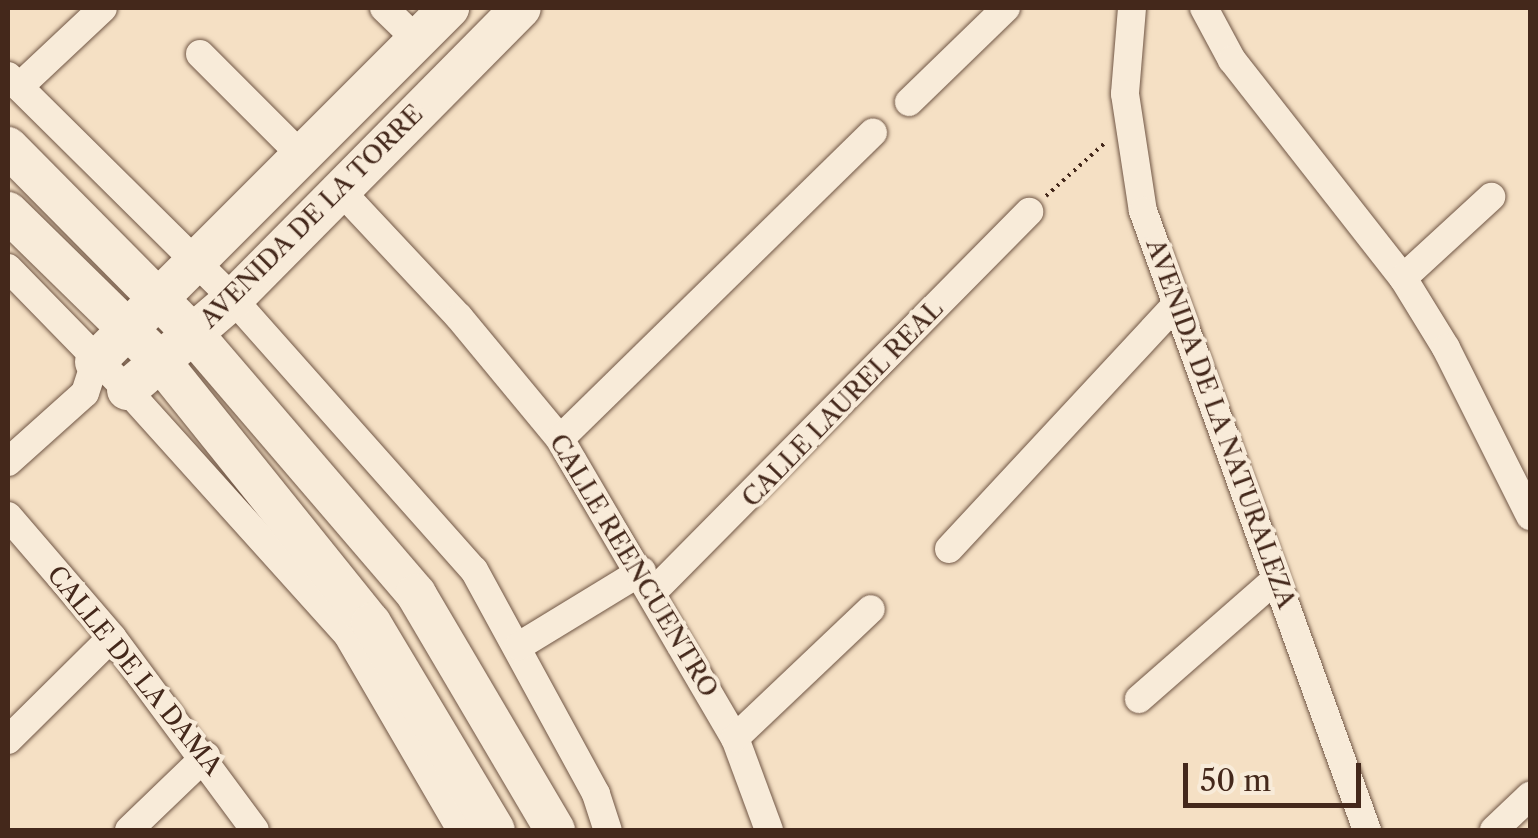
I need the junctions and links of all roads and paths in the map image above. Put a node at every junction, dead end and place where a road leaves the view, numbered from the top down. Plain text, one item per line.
1 (103, 8) edge
2 (384, 8) edge
3 (450, 8) edge
4 (521, 8) edge
5 (1006, 8) edge
6 (1132, 8) edge
7 (1204, 8) edge
8 (417, 40) junction
9 (200, 54) dead end
10 (13, 82) edge
11 (908, 102) dead end
12 (873, 132) dead end
13 (1128, 132) junction
14 (8, 147) edge
15 (301, 155) junction
16 (340, 190) junction
17 (1492, 197) dead end
18 (8, 212) edge
19 (1029, 212) joint
20 (194, 260) junction
21 (8, 268) edge
22 (1403, 278) junction
23 (233, 298) junction
24 (157, 300) junction
25 (1175, 306) junction
26 (124, 332) junction
27 (194, 336) junction
28 (160, 362) junction
29 (90, 378) junction
30 (127, 390) junction
31 (560, 440) junction
32 (8, 462) edge
33 (8, 516) edge
34 (1530, 516) edge
35 (949, 549) dead end
36 (1276, 580) junction
37 (647, 581) junction
38 (871, 608) dead end
39 (112, 637) junction
40 (519, 646) junction
41 (1139, 698) dead end
42 (734, 738) junction
43 (8, 740) edge
44 (206, 756) junction
45 (1530, 796) edge
46 (1371, 827) edge
47 (129, 830) edge
48 (256, 830) edge
49 (461, 830) edge
50 (495, 830) edge
51 (555, 830) edge
52 (608, 830) edge
53 (769, 830) edge
54 (1494, 830) edge

1 - 10 street
2 - 8 street
3 - 8 street, AVENIDA DE LA TORRE
4 - 16 street, AVENIDA DE LA TORRE
5 - 11 street
6 - 13 street, AVENIDA DE LA NATURALEZA
7 - 22 street
8 - 15 street, AVENIDA DE LA TORRE
9 - 15 street
10 - 20 street
12 - 31 street
13 - 19 path
13 - 25 street, AVENIDA DE LA NATURALEZA
14 - 24 street
15 - 20 street, AVENIDA DE LA TORRE
16 - 23 street, AVENIDA DE LA TORRE
16 - 31 street, CALLE REENCUENTRO
17 - 22 street
18 - 26 street
19 - 37 street, CALLE LAUREL REAL
20 - 23 street
20 - 24 street, AVENIDA DE LA TORRE
21 - 29 street
22 - 34 street
23 - 27 street, AVENIDA DE LA TORRE
23 - 40 street
24 - 26 street, AVENIDA DE LA TORRE
24 - 27 street
25 - 35 street
25 - 36 street, AVENIDA DE LA NATURALEZA
26 - 28 street
26 - 29 street, AVENIDA DE LA TORRE
27 - 28 street, AVENIDA DE LA TORRE
27 - 51 street
28 - 30 street, AVENIDA DE LA TORRE
28 - 50 street
29 - 30 street
29 - 32 street, AVENIDA DE LA TORRE
30 - 49 street
31 - 37 street, CALLE REENCUENTRO
33 - 39 street, CALLE DE LA DAMA
36 - 41 street
36 - 46 street, AVENIDA DE LA NATURALEZA
37 - 40 street, CALLE LAUREL REAL
37 - 42 street, CALLE REENCUENTRO
38 - 42 street
39 - 43 street
39 - 44 street, CALLE DE LA DAMA
40 - 52 street
42 - 53 street, CALLE REENCUENTRO
44 - 47 street
44 - 48 street, CALLE DE LA DAMA
45 - 54 street

